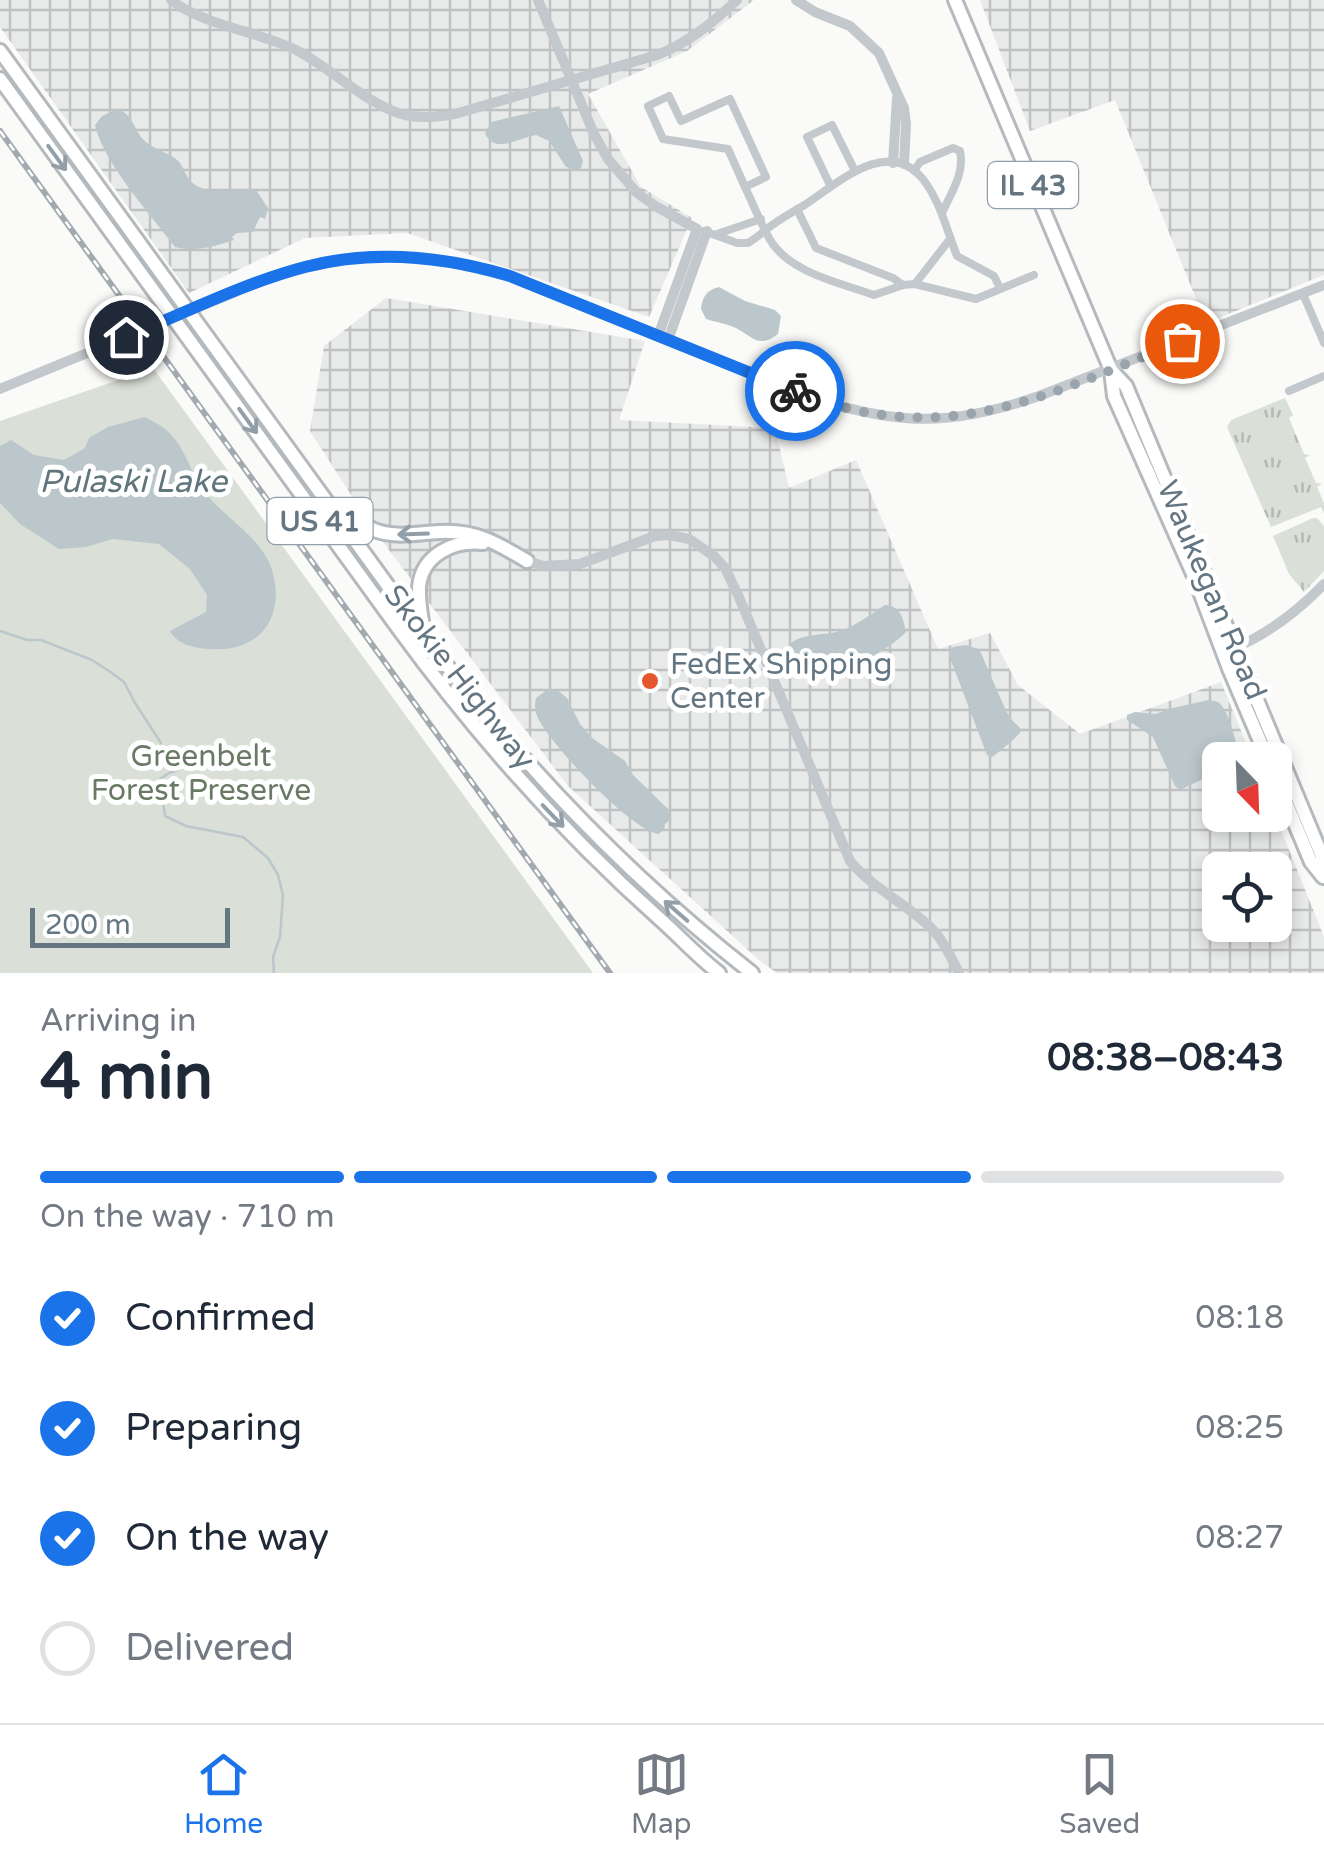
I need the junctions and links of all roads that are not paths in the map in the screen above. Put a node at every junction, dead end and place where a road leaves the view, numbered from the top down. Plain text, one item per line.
1 (170, 0) edge
2 (538, 0) edge
3 (737, 0) edge
4 (796, 0) edge
5 (955, 0) edge
6 (0, 51) edge
7 (0, 79) edge
8 (574, 81) junction
9 (904, 166) junction
10 (854, 171) junction
11 (830, 186) junction
12 (746, 187) junction
13 (797, 209) junction
14 (941, 214) junction
15 (761, 219) junction
16 (766, 230) junction
17 (707, 231) junction
18 (950, 239) junction
19 (1034, 274) dead end
20 (902, 284) junction
21 (915, 284) junction
22 (1324, 286) edge
23 (1000, 288) junction
24 (1303, 294) junction
25 (663, 338) junction
26 (1324, 344) edge
27 (1111, 370) junction
28 (1324, 376) edge
29 (0, 389) edge
30 (1289, 391) dead end
31 (328, 505) junction
32 (527, 561) junction
33 (1324, 584) edge
34 (424, 637) junction
35 (1230, 650) junction
36 (1262, 742) edge
37 (1292, 817) edge
38 (1323, 874) edge
39 (675, 933) junction
40 (711, 973) edge
41 (719, 973) edge
42 (752, 973) edge
43 (959, 973) edge

1 - 8 street
2 - 8 street
3 - 8 street
4 - 9 street
5 - 27 main road, Waukegan Road / IL 43
6 - 31 main road, Skokie Highway / US 41
7 -> 39 main road, Skokie Highway / US 41
8 - 17 street
9 - 10 street
9 - 14 street
9 - 14 street
10 - 11 street
10 - 11 street
11 - 13 street
12 - 12 street
12 - 15 street
13 - 16 street
13 - 20 street
14 - 18 street
15 - 16 street
15 - 17 street
16 - 17 street
16 - 20 street
17 - 25 street
18 - 21 street
18 - 23 street
19 - 23 street
20 - 21 street
21 - 23 street
22 - 24 street
24 - 26 street
24 - 27 street
25 - 27 street
25 - 29 street, bridge
27 - 35 main road, Waukegan Road / IL 43
28 - 30 street
32 -> 31 main road
31 - 34 main road, Skokie Highway / US 41
32 - 34 main road
32 - 43 street
33 - 35 street
42 -> 34 main road, Skokie Highway / US 41
35 - 36 main road, Waukegan Road / IL 43
35 - 38 main road, Waukegan Road / IL 43
37 - 38 main road, Waukegan Road / IL 43
39 - 40 main road
39 - 41 main road, Skokie Highway / US 41

